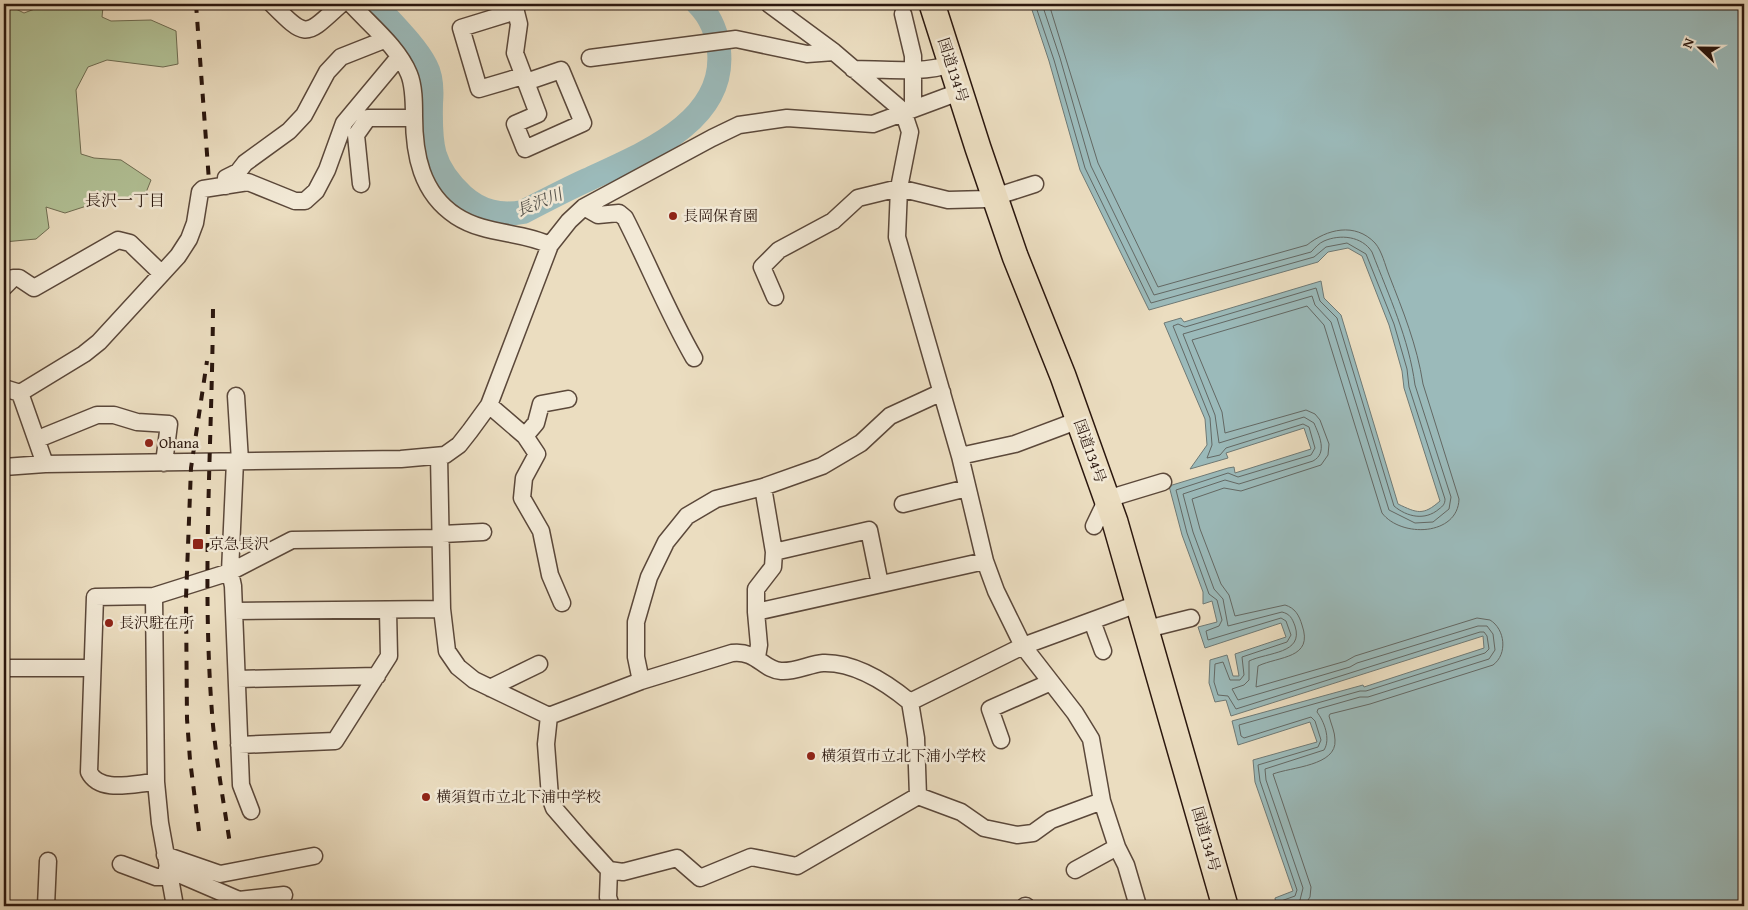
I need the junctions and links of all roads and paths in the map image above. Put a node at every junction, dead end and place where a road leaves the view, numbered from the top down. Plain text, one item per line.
1 (272, 4) edge
2 (341, 4) edge
3 (351, 4) edge
4 (932, 4) edge
5 (776, 6) edge
6 (515, 7) edge
7 (903, 14) dead end
8 (384, 40) junction
9 (834, 52) junction
10 (399, 57) junction
11 (590, 58) dead end
12 (950, 64) junction
13 (853, 68) junction
14 (912, 69) junction
15 (524, 79) junction
16 (959, 92) junction
17 (908, 109) junction
18 (414, 118) junction
19 (361, 184) dead end
20 (1035, 184) dead end
21 (226, 188) junction
22 (899, 188) junction
23 (994, 197) junction
24 (584, 207) junction
25 (550, 245) junction
26 (161, 273) junction
27 (4, 287) edge
28 (775, 297) dead end
29 (694, 358) dead end
30 (4, 388) edge
31 (942, 392) junction
32 (20, 393) junction
33 (236, 396) dead end
34 (568, 399) dead end
35 (489, 405) junction
36 (1079, 420) junction
37 (525, 436) junction
38 (38, 439) junction
39 (439, 456) junction
40 (960, 456) junction
41 (238, 461) junction
42 (164, 463) junction
43 (45, 464) junction
44 (4, 467) edge
45 (1163, 482) dead end
46 (762, 488) junction
47 (967, 488) junction
48 (1107, 499) junction
49 (903, 504) dead end
50 (1094, 526) dead end
51 (483, 532) dead end
52 (442, 536) junction
53 (774, 552) junction
54 (985, 561) junction
55 (230, 572) junction
56 (880, 584) junction
57 (154, 596) junction
58 (562, 602) dead end
59 (1140, 603) junction
60 (442, 609) junction
61 (234, 611) junction
62 (388, 611) junction
63 (756, 612) junction
64 (1192, 618) dead end
65 (1092, 621) junction
66 (1148, 629) junction
67 (1023, 646) junction
68 (1103, 651) dead end
69 (757, 657) junction
70 (539, 664) dead end
71 (4, 668) edge
72 (91, 668) junction
73 (377, 676) junction
74 (236, 679) junction
75 (641, 681) junction
76 (1051, 682) junction
77 (490, 688) junction
78 (910, 702) junction
79 (549, 716) junction
80 (1001, 740) dead end
81 (239, 745) junction
82 (156, 782) junction
83 (918, 796) junction
84 (1102, 801) junction
85 (251, 811) dead end
86 (1117, 847) junction
87 (314, 856) dead end
88 (48, 862) dead end
89 (120, 864) dead end
90 (167, 867) junction
91 (609, 870) junction
92 (1075, 870) dead end
93 (284, 895) dead end
94 (46, 906) edge
95 (175, 906) edge
96 (611, 906) edge
97 (1138, 906) edge
98 (1223, 906) edge

1 - 2 street
3 - 8 street
4 - 12 highway, 国道134号
5 - 9 street
6 - 15 street
6 - 15 street
7 - 14 street
8 - 10 street
8 - 21 street
9 - 11 street
9 - 13 street
10 - 18 street
10 - 21 street
12 - 14 street
12 - 16 highway, 国道134号
13 - 14 street
13 - 17 street
14 - 17 street
15 - 15 street
16 - 17 street
16 - 23 highway, 国道134号
17 - 22 street
17 - 24 street
18 - 19 street
18 - 25 street
20 - 23 street
21 - 26 street
22 - 23 street
22 - 28 street
22 - 31 street
23 - 36 highway, 国道134号
24 - 25 street
24 - 29 street
25 - 35 street
26 - 27 street
26 - 32 street
30 - 32 street
31 - 40 street
31 - 46 street
32 - 38 street
33 - 41 street
34 - 37 street
35 - 37 street
35 - 39 street
36 - 40 street
36 - 48 highway, 国道134号
37 - 58 street
38 - 42 street
38 - 43 street
39 - 41 street
39 - 52 street
40 - 47 street
41 - 42 street
41 - 55 street
42 - 43 street
43 - 44 street
45 - 48 street
46 - 53 street
46 - 75 street
47 - 49 street
47 - 54 street
48 - 50 street
48 - 59 highway, 国道134号
51 - 52 street
52 - 55 street
52 - 60 street
53 - 56 street
53 - 63 street
54 - 56 street
54 - 67 street
55 - 57 street
55 - 61 street
56 - 63 street
57 - 72 street
57 - 82 street
59 - 65 street
59 - 66 highway, 国道134号
60 - 62 street
60 - 77 street
61 - 62 street
61 - 74 street
62 - 73 street
63 - 69 street
64 - 66 street
65 - 67 street
65 - 68 street
66 - 98 highway, 国道134号
67 - 76 street
67 - 78 street
69 - 75 street
69 - 78 street
70 - 77 street
71 - 72 street
72 - 82 street
73 - 74 street
73 - 81 street
74 - 81 street
75 - 79 street
76 - 80 street
76 - 84 street
77 - 79 street
78 - 83 street
79 - 91 street
81 - 85 street
82 - 90 street
83 - 84 street
83 - 91 street
84 - 86 street
86 - 92 street
86 - 97 street
87 - 90 street
88 - 94 street
89 - 90 street
90 - 93 street
90 - 95 street
91 - 96 street

